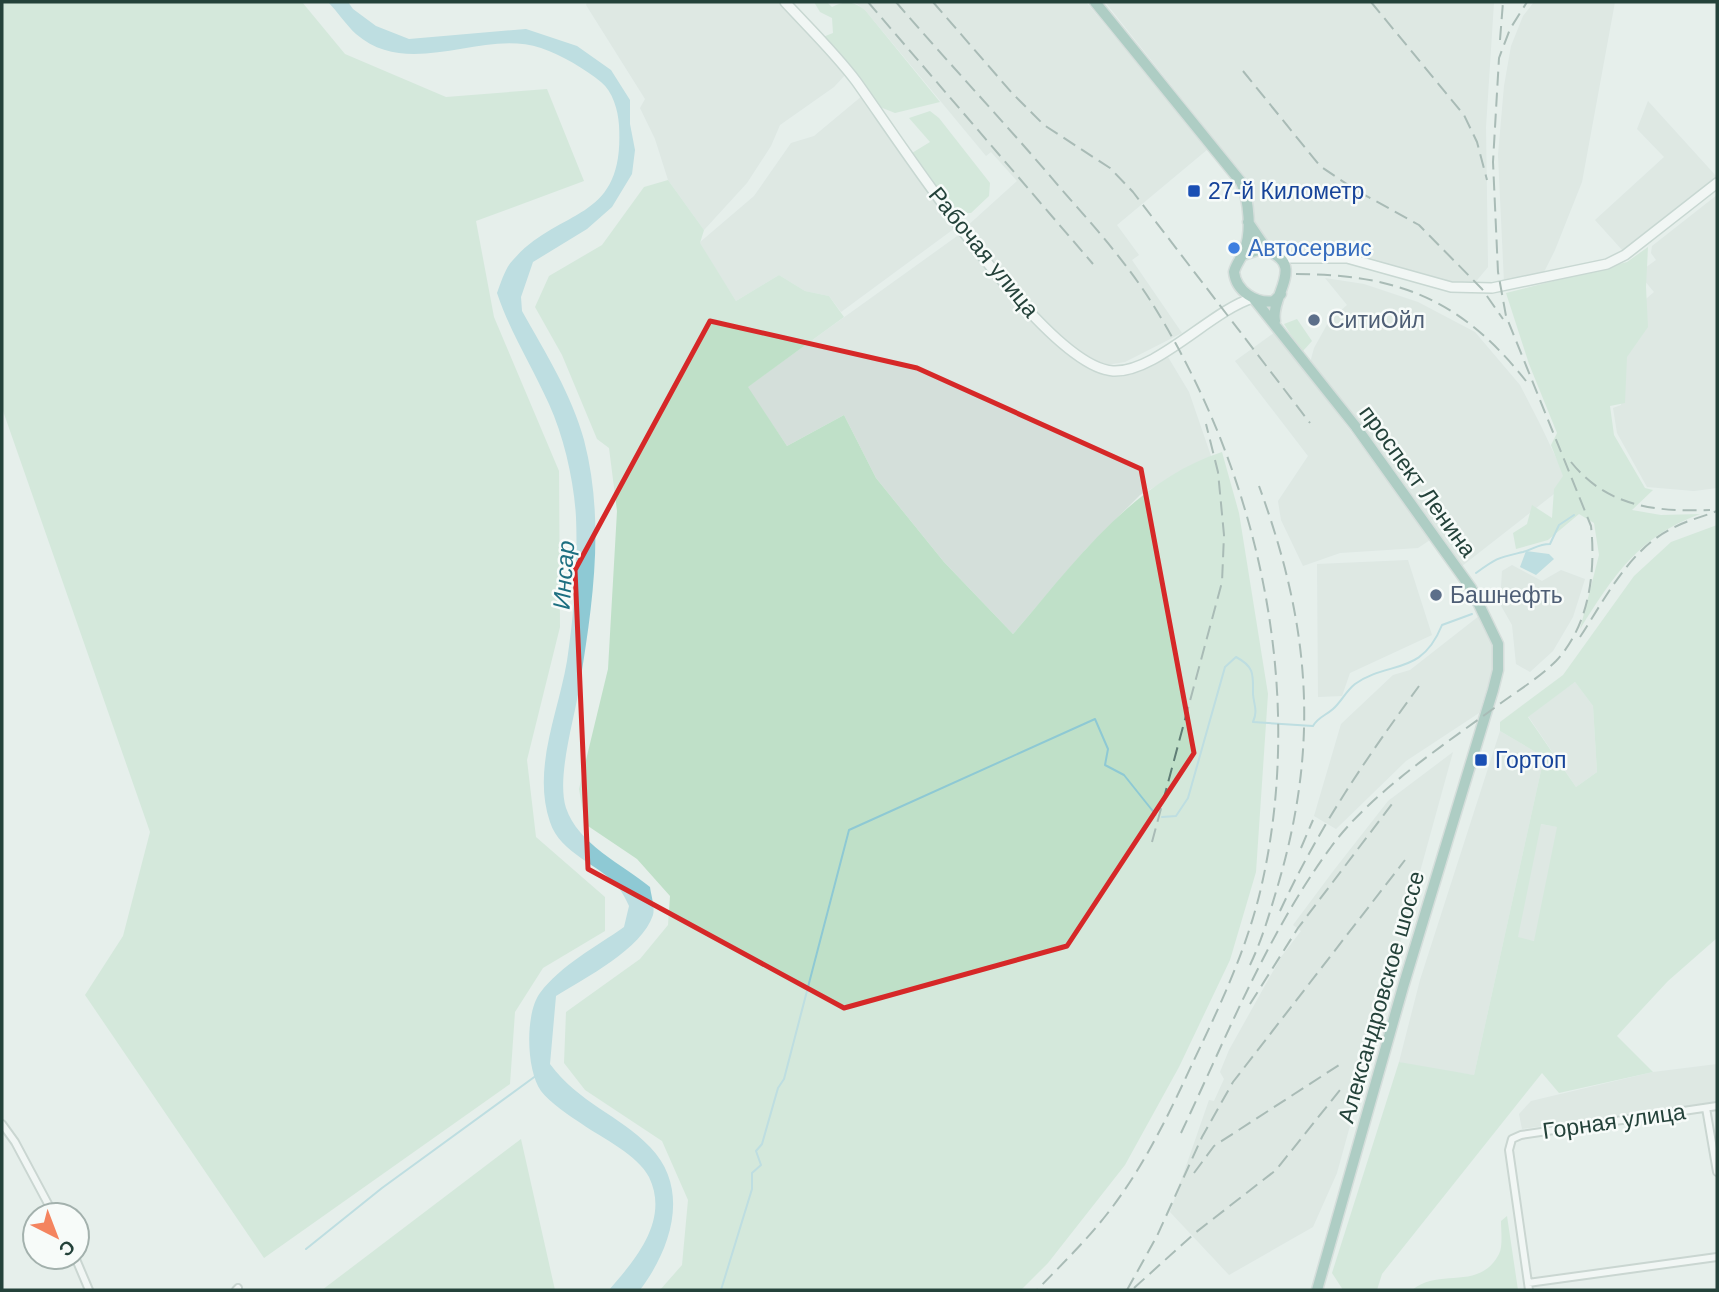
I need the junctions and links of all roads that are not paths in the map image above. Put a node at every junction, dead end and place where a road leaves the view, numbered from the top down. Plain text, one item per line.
1 (785, 2) edge
2 (1095, 2) edge
3 (1717, 183) edge
4 (1247, 219) junction
5 (1273, 253) junction
6 (1243, 255) junction
7 (1306, 258) junction
8 (1286, 279) junction
9 (1237, 284) junction
10 (1281, 294) junction
11 (1254, 298) junction
12 (1236, 304) junction
13 (1276, 322) junction
14 (1485, 716) joint
15 (1717, 1106) edge
16 (1706, 1108) junction
17 (2, 1124) edge
18 (1717, 1172) edge
19 (47, 1201) edge
20 (1717, 1257) edge
21 (81, 1271) edge
22 (1529, 1287) edge
23 (89, 1290) edge
24 (1317, 1290) edge

1 - 12 street, Рабочая улица
2 - 4 main road
3 - 7 street
4 - 5 main road
4 - 6 main road
5 - 6 main road
5 - 7 street
5 - 8 main road
6 - 9 main road
7 - 8 street
8 - 10 main road
9 - 11 main road
9 - 12 street
10 - 11 main road
10 - 13 main road
11 - 12 street, Рабочая улица
11 - 13 main road, проспект Ленина
13 - 14 main road, проспект Ленина
14 - 24 main road, Александровское шоссе
15 - 16 street, Горная улица
16 - 18 street
16 - 22 street, Горная улица
17 - 19 street
20 - 22 street
21 - 23 street

